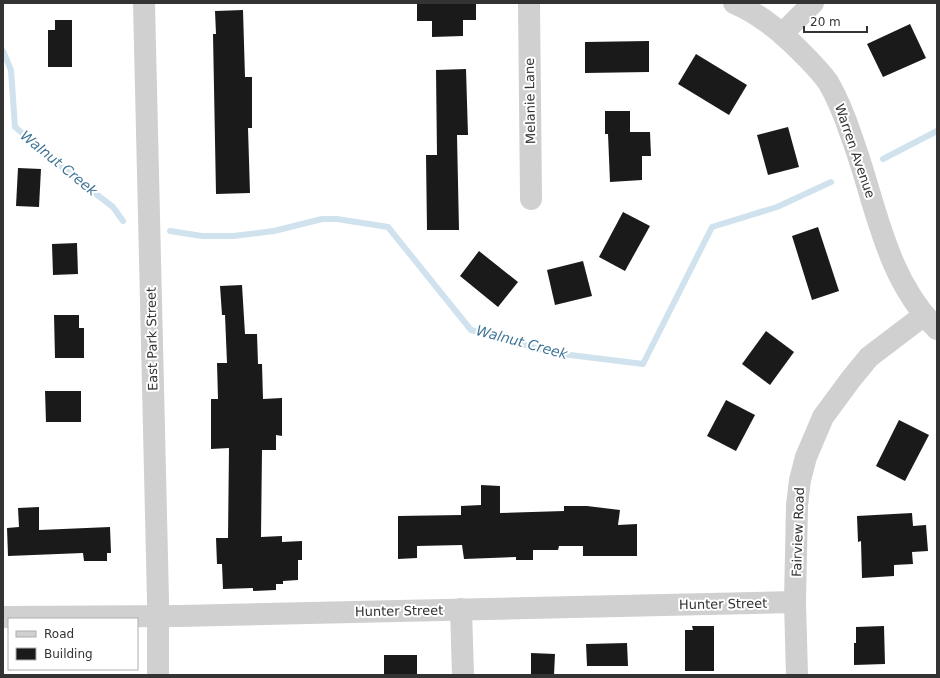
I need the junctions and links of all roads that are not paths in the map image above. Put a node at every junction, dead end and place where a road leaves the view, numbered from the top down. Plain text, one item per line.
1 (144, 3) edge
2 (529, 3) edge
3 (734, 3) edge
4 (813, 3) edge
5 (782, 34) junction
6 (531, 199) dead end
7 (930, 323) edge
8 (796, 602) junction
9 (462, 609) junction
10 (158, 616) junction
11 (3, 617) edge
12 (158, 675) edge
13 (463, 675) edge
14 (797, 675) edge

1 - 10 street, East Park Street
2 - 6 street, Melanie Lane
3 - 5 street, Warren Avenue
4 - 5 street
5 - 7 street, Warren Avenue
7 - 8 street, Fairview Road
8 - 9 street, Hunter Street
8 - 14 street, Fairview Road
9 - 10 street, Hunter Street
9 - 13 street
10 - 11 street, Hunter Street
10 - 12 street, East Park Street

